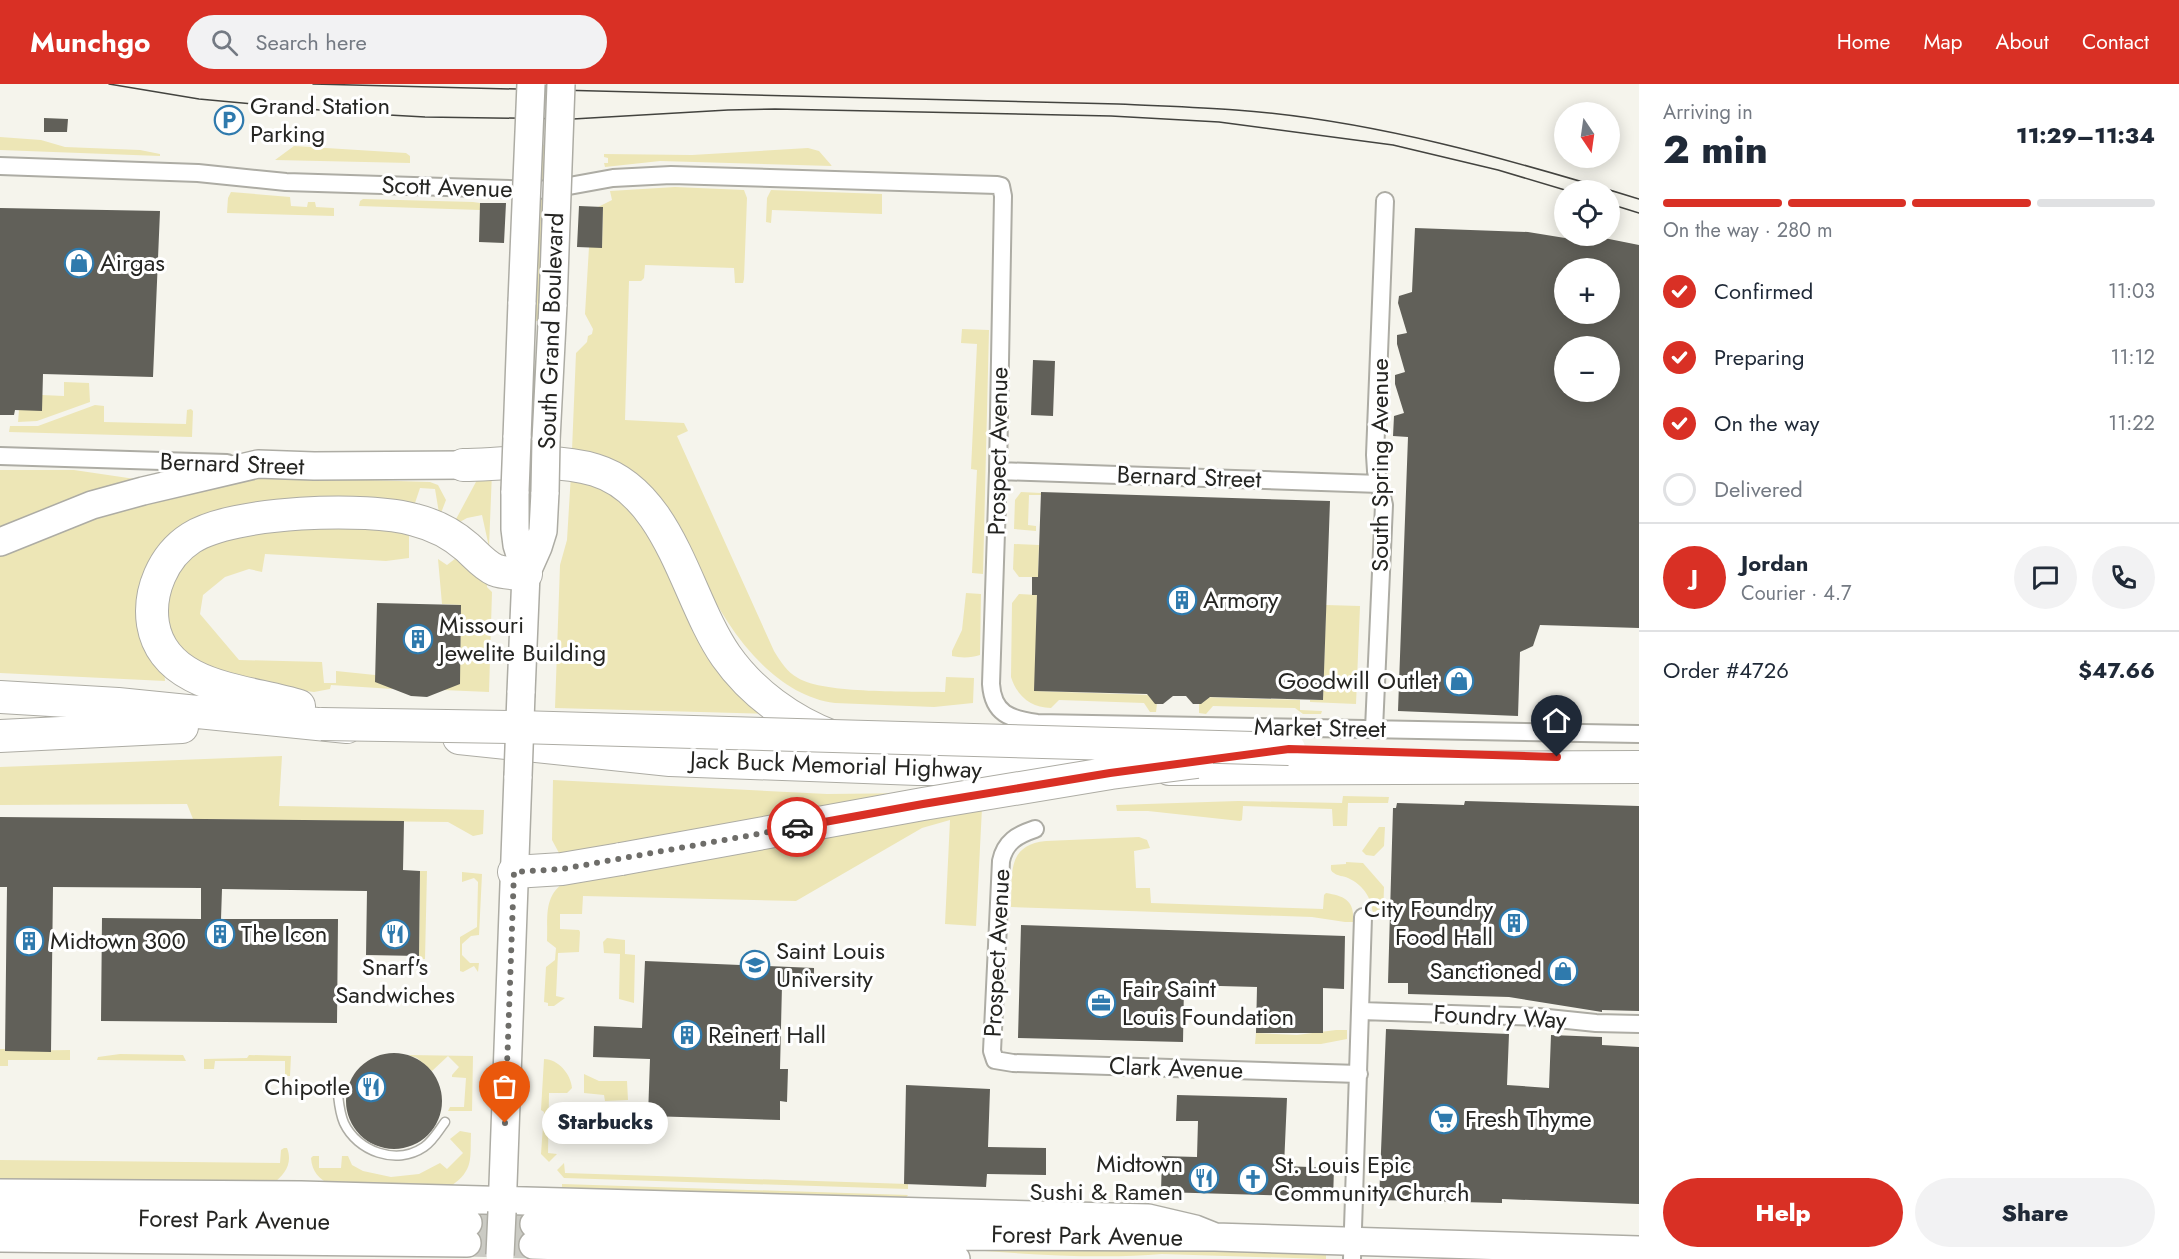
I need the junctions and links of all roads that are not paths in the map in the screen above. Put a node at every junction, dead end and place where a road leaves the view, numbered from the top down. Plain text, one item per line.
1 (531, 84) edge
2 (561, 84) edge
3 (0, 166) edge
4 (1001, 186) joint
5 (1385, 201) dead end
6 (0, 456) edge
7 (258, 464) junction
8 (463, 465) joint
9 (998, 471) junction
10 (1380, 484) junction
11 (0, 542) edge
12 (526, 574) junction
13 (0, 697) edge
14 (1003, 713) joint
15 (362, 728) junction
16 (1374, 729) junction
17 (70, 732) junction
18 (1639, 734) edge
19 (0, 736) edge
20 (0, 749) edge
21 (1289, 749) junction
22 (1639, 759) edge
23 (1639, 766) edge
24 (918, 769) junction
25 (1035, 829) dead end
26 (514, 872) junction
27 (1363, 917) dead end
28 (1361, 1011) junction
29 (1639, 1024) edge
30 (995, 1060) joint
31 (1359, 1074) junction
32 (338, 1095) dead end
33 (445, 1122) dead end
34 (0, 1193) edge
35 (502, 1206) junction
36 (0, 1216) edge
37 (1215, 1237) junction
38 (0, 1238) edge
39 (1353, 1250) edge
40 (1639, 1250) edge
41 (500, 1257) edge
42 (956, 1259) edge

1 - 12 main road, South Grand Boulevard, bridge
2 - 12 main road, South Grand Boulevard, bridge
3 - 4 street, Scott Avenue
4 - 9 street, Prospect Avenue
5 - 10 street, South Spring Avenue
6 - 7 street, Bernard Street
7 - 8 main road, Bernard Street
7 - 11 main road
8 - 24 highway
9 - 10 street, Bernard Street
9 - 14 street, Prospect Avenue
10 - 16 street, South Spring Avenue
12 - 15 highway
12 - 26 main road, South Grand Boulevard, bridge
13 - 15 highway, Jack Buck Memorial Highway
14 - 16 street, Market Street
15 - 24 highway, Jack Buck Memorial Highway
16 - 18 street, Market Street
17 - 19 highway, Jack Buck Memorial Highway
17 - 20 highway
17 - 21 highway, Jack Buck Memorial Highway, bridge
21 - 22 highway, Jack Buck Memorial Highway
21 - 26 highway, bridge
23 - 24 highway, Jack Buck Memorial Highway
25 - 30 street, Prospect Avenue
26 - 35 main road, South Grand Boulevard
27 - 28 street
28 - 29 street, Foundry Way
28 - 31 street
30 - 31 street, Clark Avenue
31 - 39 street
32 - 33 lane
34 - 35 main road
35 - 37 main road
35 - 41 main road, South Grand Boulevard, bridge
36 - 38 main road, Forest Park Avenue
37 - 39 main road, Forest Park Avenue
37 - 42 main road, Forest Park Avenue
39 - 40 main road, Forest Park Avenue

